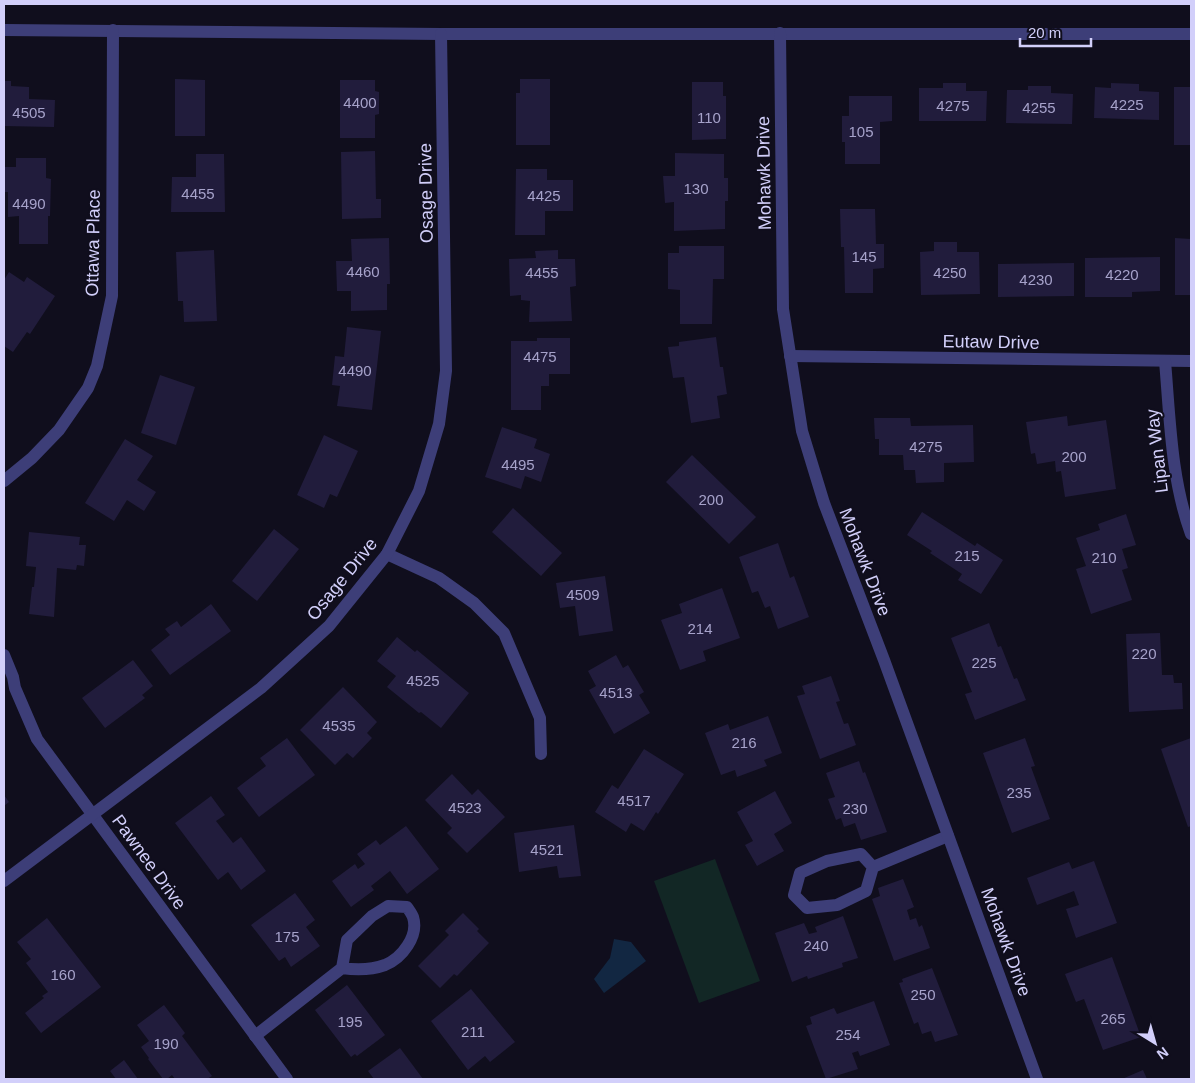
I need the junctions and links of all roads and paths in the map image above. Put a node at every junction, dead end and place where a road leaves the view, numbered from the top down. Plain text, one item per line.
1 (4, 30) edge
2 (113, 30) junction
3 (780, 33) junction
4 (441, 34) junction
5 (1191, 34) edge
6 (790, 356) junction
7 (1165, 362) junction
8 (1191, 362) edge
9 (4, 481) edge
10 (1191, 534) edge
11 (387, 554) junction
12 (4, 655) edge
13 (541, 754) dead end
14 (92, 815) junction
15 (948, 836) junction
16 (873, 867) junction
17 (4, 881) edge
18 (342, 968) junction
19 (255, 1036) junction
20 (287, 1079) edge
21 (1037, 1079) edge

1 - 2 street
2 - 4 street
2 - 9 street, Ottawa Place
3 - 4 street
3 - 5 street
3 - 6 street, Mohawk Drive
4 - 11 street, Osage Drive
6 - 7 street, Eutaw Drive
6 - 15 street, Mohawk Drive
7 - 8 street, Eutaw Drive
7 - 10 street, Lipan Way
11 - 13 street
11 - 14 street, Osage Drive
12 - 14 street, Pawnee Drive
14 - 17 street, Osage Drive
14 - 19 street, Pawnee Drive
15 - 16 street
15 - 21 street, Mohawk Drive
16 - 16 street
18 - 18 street
18 - 19 street
19 - 20 street, Pawnee Drive

